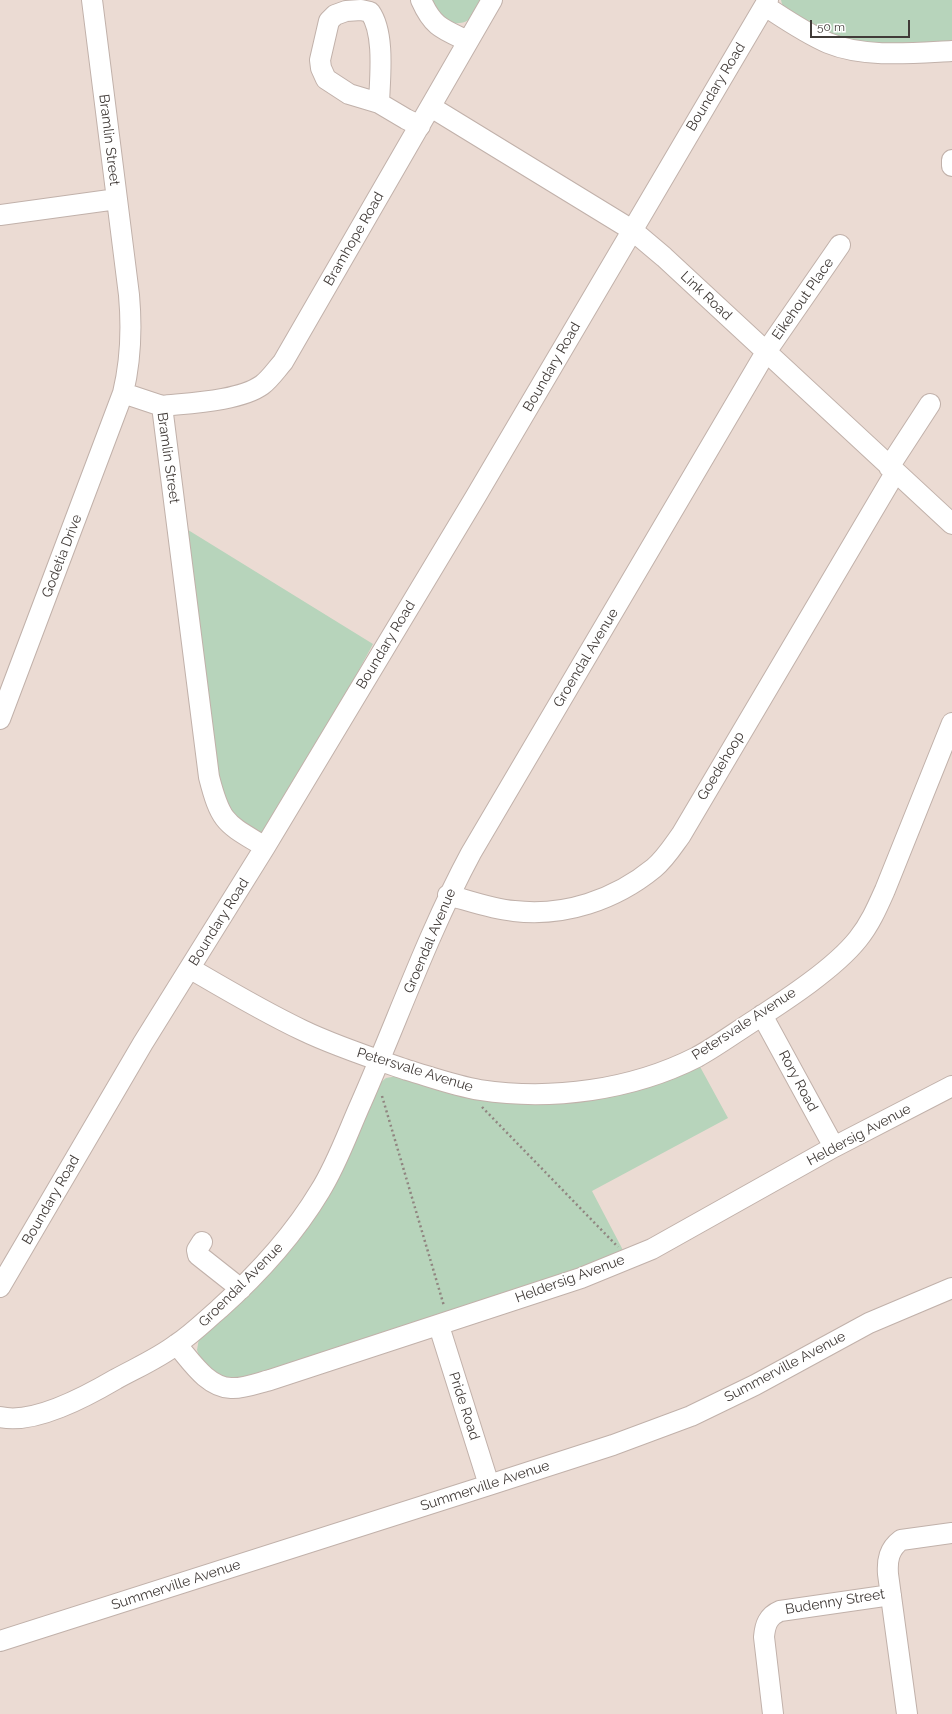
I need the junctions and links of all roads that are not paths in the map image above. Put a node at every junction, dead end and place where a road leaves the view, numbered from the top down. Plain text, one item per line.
1 (92, 0) edge
2 (421, 0) edge
3 (492, 0) edge
4 (766, 3) edge
5 (468, 40) junction
6 (952, 51) edge
7 (379, 103) junction
8 (431, 107) junction
9 (420, 126) junction
10 (952, 160) edge
11 (952, 166) edge
12 (117, 199) junction
13 (0, 215) edge
14 (632, 230) junction
15 (840, 245) dead end
16 (766, 352) junction
17 (123, 393) junction
18 (930, 404) dead end
19 (162, 406) junction
20 (892, 470) junction
21 (952, 524) edge
22 (0, 719) edge
23 (952, 723) edge
24 (265, 847) junction
25 (448, 894) junction
26 (191, 969) junction
27 (762, 1015) junction
28 (377, 1066) junction
29 (952, 1086) edge
30 (834, 1148) junction
31 (202, 1242) dead end
32 (0, 1287) edge
33 (952, 1288) edge
34 (241, 1289) junction
35 (444, 1324) junction
36 (177, 1345) junction
37 (0, 1417) edge
38 (489, 1485) junction
39 (952, 1533) edge
40 (891, 1595) junction
41 (0, 1641) edge
42 (773, 1714) edge
43 (907, 1714) edge

1 - 12 street, Bramlin Street
2 - 5 street
3 - 5 street, Bramhope Road
4 - 6 street
4 - 14 street, Boundary Road
5 - 8 street, Bramhope Road
7 - 7 street
7 - 9 street
8 - 9 street, Bramhope Road
8 - 14 street, Link Road
9 - 19 street, Bramhope Road
10 - 11 street
12 - 13 street
12 - 17 street, Bramlin Street
14 - 16 street, Link Road
14 - 24 street, Boundary Road
15 - 16 street, Eikehout Place
16 - 20 street, Link Road
16 - 25 street, Groendal Avenue
17 - 19 street, Bramlin Street
17 - 22 street, Godetia Drive
18 - 20 street, Goedehoop
19 - 24 street, Bramlin Street
20 - 21 street, Link Road
20 - 25 street, Goedehoop
23 - 27 street, Petersvale Avenue
24 - 26 street, Boundary Road
25 - 28 street, Groendal Avenue
26 - 28 street, Petersvale Avenue
26 - 32 street, Boundary Road
27 - 28 street, Petersvale Avenue
27 - 30 street, Rory Road
28 - 34 street, Groendal Avenue
29 - 30 street, Heldersig Avenue
30 - 35 street, Heldersig Avenue
31 - 34 street
33 - 38 street, Summerville Avenue
34 - 36 street, Groendal Avenue
35 - 36 street, Heldersig Avenue
35 - 38 street, Pride Road
36 - 37 street, Groendal Avenue
38 - 41 street, Summerville Avenue
39 - 40 street, Budenny Street
40 - 42 street, Budenny Street
40 - 43 street

